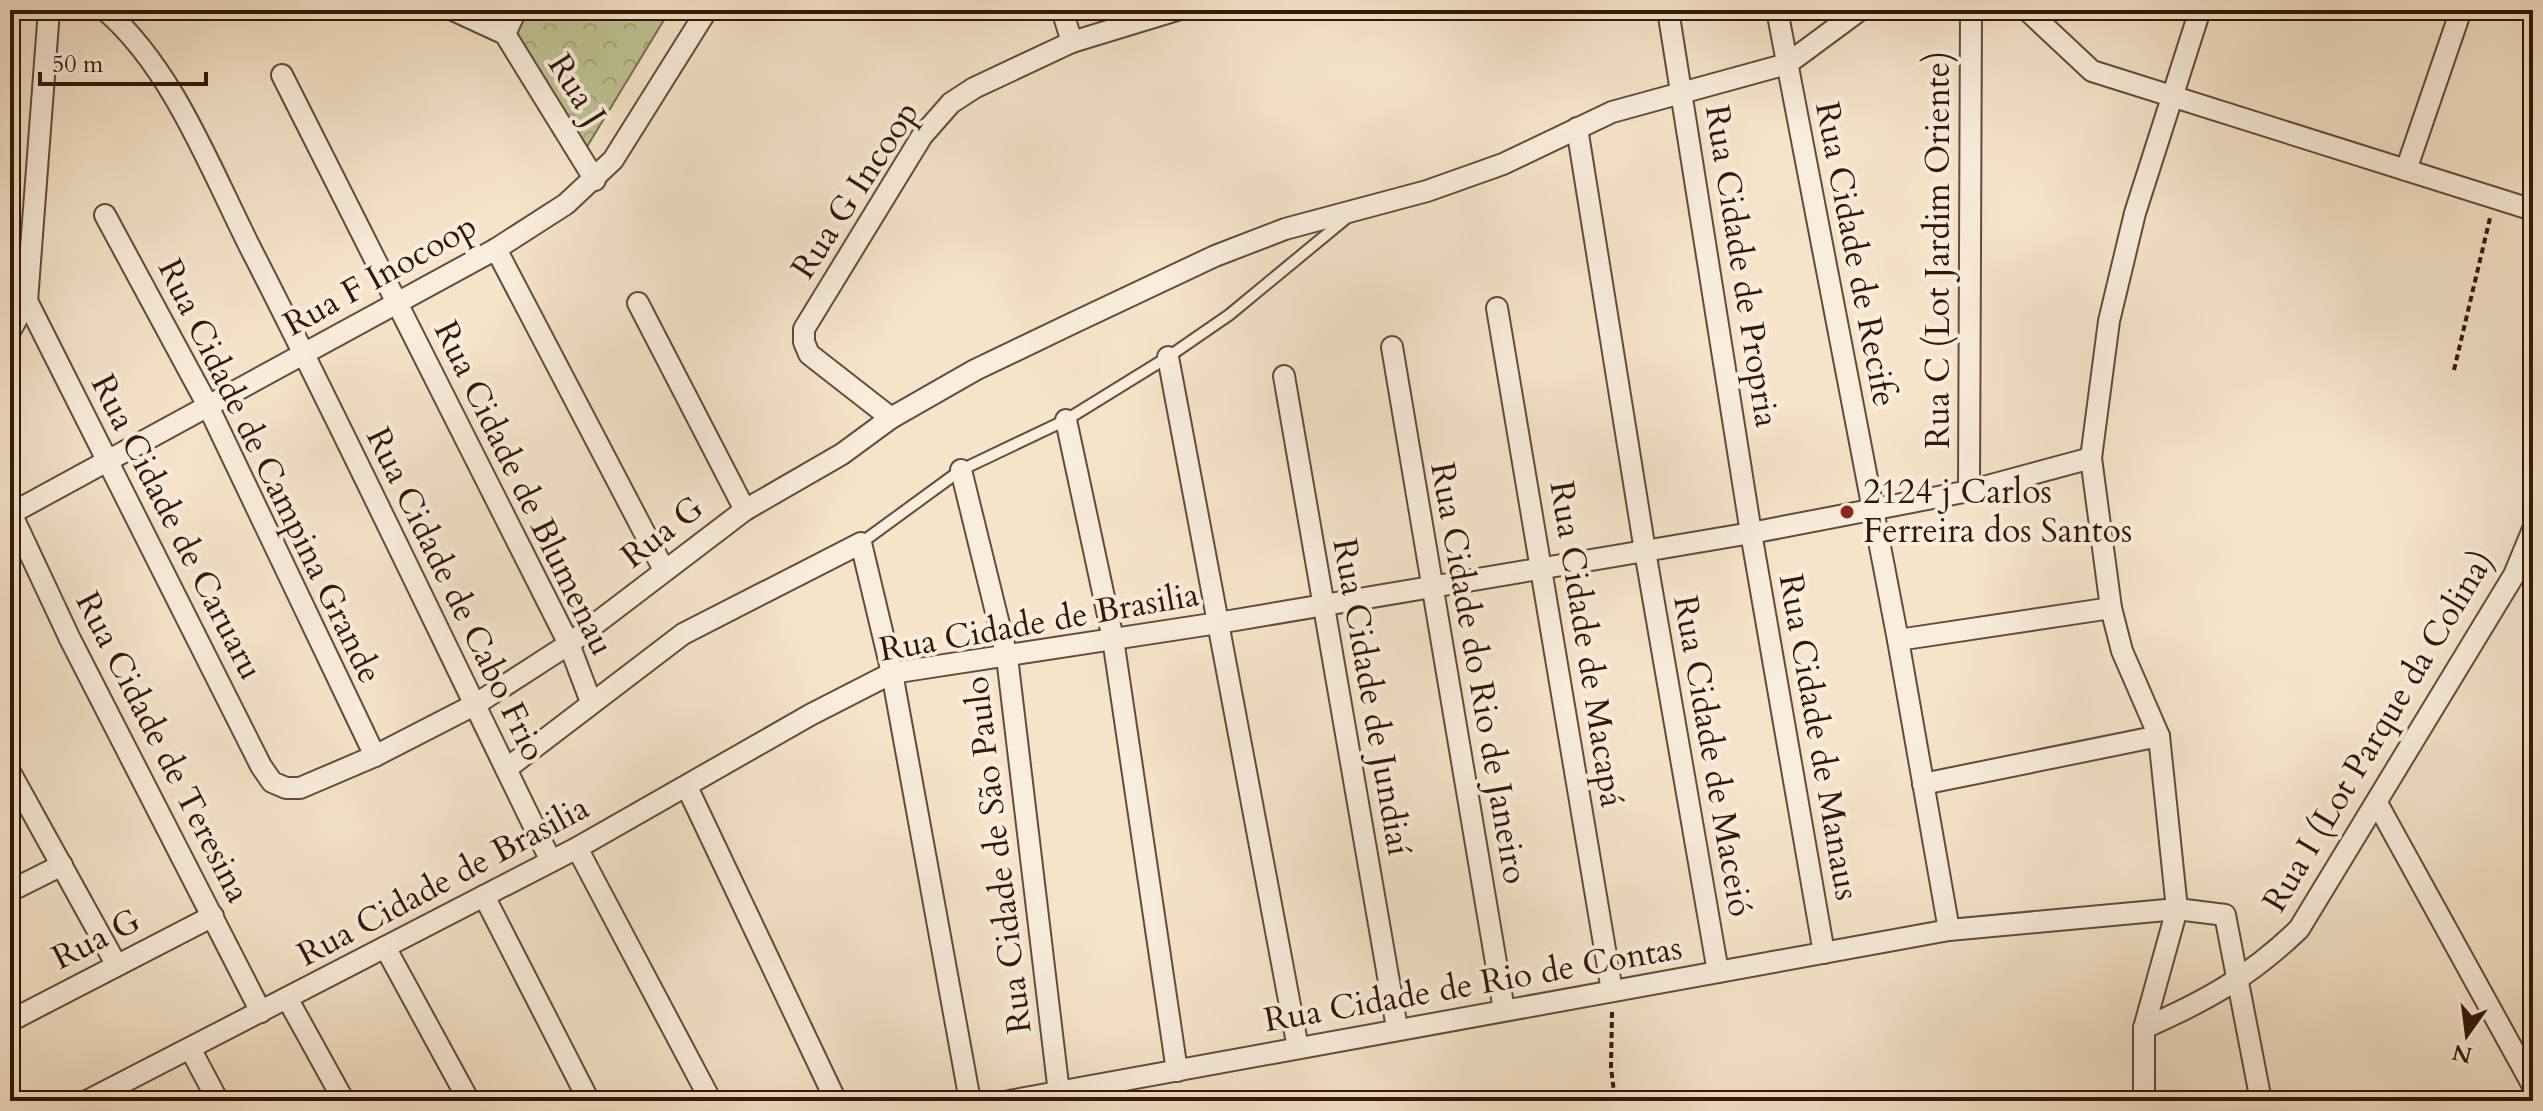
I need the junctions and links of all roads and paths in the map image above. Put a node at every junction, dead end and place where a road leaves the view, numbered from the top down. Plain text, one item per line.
1 (49, 10) edge
2 (105, 10) edge
3 (453, 10) edge
4 (516, 10) edge
5 (707, 10) edge
6 (1062, 10) edge
7 (1177, 10) edge
8 (1668, 10) edge
9 (1777, 10) edge
10 (1860, 10) edge
11 (1971, 10) edge
12 (2027, 10) edge
13 (2200, 10) edge
14 (2461, 10) edge
15 (505, 34) junction
16 (1072, 42) junction
17 (1787, 64) junction
18 (282, 75) dead end
19 (1683, 93) junction
20 (2171, 99) junction
21 (1577, 128) junction
22 (2406, 170) junction
23 (595, 180) junction
24 (2495, 196) junction
25 (2533, 210) edge
26 (1354, 212) junction
27 (105, 215) dead end
28 (496, 249) junction
29 (27, 301) junction
30 (396, 303) junction
31 (638, 303) dead end
32 (1497, 308) dead end
33 (10, 331) edge
34 (1392, 347) dead end
35 (304, 354) junction
36 (1168, 357) junction
37 (2454, 370) dead end
38 (1284, 376) dead end
39 (207, 404) junction
40 (891, 418) junction
41 (1066, 420) junction
42 (107, 458) junction
43 (2091, 458) junction
44 (961, 470) junction
45 (1969, 491) junction
46 (745, 510) junction
47 (1871, 511) junction
48 (10, 513) edge
49 (2533, 529) edge
50 (1751, 533) junction
51 (861, 543) junction
52 (1645, 551) junction
53 (1542, 566) junction
54 (664, 570) junction
55 (1430, 587) junction
56 (1323, 603) junction
57 (2111, 608) junction
58 (1218, 623) junction
59 (1113, 639) junction
60 (1898, 640) junction
61 (569, 644) junction
62 (1007, 657) junction
63 (892, 673) junction
64 (591, 702) junction
65 (476, 704) junction
66 (2159, 736) junction
67 (375, 756) junction
68 (506, 769) junction
69 (10, 772) edge
70 (272, 782) joint
71 (1923, 784) junction
72 (687, 787) junction
73 (2377, 803) junction
74 (577, 848) junction
75 (551, 861) junction
76 (62, 865) junction
77 (10, 891) edge
78 (484, 896) junction
79 (2177, 909) junction
80 (213, 916) junction
81 (1949, 930) junction
82 (385, 947) junction
83 (1824, 953) junction
84 (116, 964) junction
85 (1718, 972) junction
86 (2238, 981) junction
87 (1612, 991) junction
88 (287, 998) junction
89 (1504, 1010) junction
90 (261, 1012) junction
91 (10, 1021) edge
92 (1397, 1028) junction
93 (2144, 1028) junction
94 (1298, 1048) junction
95 (191, 1050) junction
96 (1177, 1071) junction
97 (2533, 1086) edge
98 (1059, 1093) junction
99 (93, 1100) edge
100 (218, 1101) edge
101 (344, 1101) edge
102 (469, 1101) edge
103 (589, 1101) edge
104 (711, 1101) edge
105 (836, 1101) edge
106 (970, 1101) edge
107 (1009, 1101) edge
108 (1615, 1101) edge
109 (2144, 1101) edge
110 (2261, 1101) edge

1 - 29 street
2 - 35 street, Rua Cidade de Cabo Frio
3 - 15 street, Rua J
4 - 15 street, Rua J
5 - 23 street, Rua F Inocoop
6 - 16 street
7 - 16 street, Rua G Incoop
8 - 19 street, Rua Cidade de Propria
9 - 17 street, Rua Cidade de Recife
10 - 17 street
11 - 45 street, Rua C (Lot Jardim Oriente)
12 - 20 street
13 - 20 street
14 - 22 street
15 - 23 street, Rua J
16 - 40 street, Rua G Incoop
17 - 19 street, Rua G
17 - 47 street, Rua Cidade de Recife
18 - 30 street, Rua Cidade de Blumenau
19 - 21 street, Rua G
19 - 50 street, Rua Cidade de Propria
20 - 22 street
20 - 43 street
21 - 26 street, Rua G
21 - 52 street, Rua Cidade de Maceió
22 - 24 street
23 - 28 street, Rua F Inocoop
24 - 25 street
24 - 37 path
26 - 36 lane
26 - 40 street, Rua G
27 - 39 street, Rua Cidade de Campina Grande
28 - 30 street, Rua F Inocoop
28 - 54 street
29 - 33 street
29 - 42 street, Rua Cidade de Caruaru
30 - 35 street, Rua F Inocoop
30 - 61 street, Rua Cidade de Blumenau
31 - 46 street
32 - 53 street, Rua Cidade de Macapá
34 - 55 street, Rua Cidade do Rio de Janeiro
35 - 39 street, Rua F Inocoop
35 - 65 street, Rua Cidade de Cabo Frio
36 - 41 lane
36 - 58 street
38 - 56 street, Rua Cidade de Jundiaí
39 - 42 street, Rua F Inocoop
39 - 67 street, Rua Cidade de Campina Grande
40 - 46 street, Rua G
41 - 44 lane
41 - 59 street
42 - 48 street, Rua F Inocoop
42 - 70 street, Rua Cidade de Caruaru
43 - 45 street, Rua Cidade de Brasilia
43 - 57 street
44 - 51 lane
44 - 62 street, Rua Cidade de São Paulo
45 - 47 street, Rua Cidade de Brasilia
46 - 54 street, Rua G
47 - 50 street, Rua Cidade de Brasilia
47 - 60 street, Rua Cidade de Recife
48 - 80 street, Rua Cidade de Teresina
49 - 73 street, Rua I (Lot Parque da Colina)
50 - 52 street, Rua Cidade de Brasilia
50 - 83 street, Rua Cidade de Manaus
51 - 63 street
51 - 64 street
52 - 53 street, Rua Cidade de Brasilia
52 - 85 street, Rua Cidade de Maceió
53 - 55 street, Rua Cidade de Brasilia
53 - 87 street, Rua Cidade de Macapá
54 - 61 street, Rua G
55 - 56 street, Rua Cidade de Brasilia
55 - 89 street, Rua Cidade do Rio de Janeiro
56 - 58 street, Rua Cidade de Brasilia
56 - 92 street, Rua Cidade de Jundiaí
57 - 60 street
57 - 66 street
58 - 59 street, Rua Cidade de Brasilia
58 - 94 street
59 - 62 street, Rua Cidade de Brasilia
59 - 96 street
60 - 71 street, Rua Cidade de Recife
61 - 64 street, Rua Cidade de Blumenau
61 - 65 street, Rua G
62 - 63 street, Rua Cidade de Brasilia
62 - 98 street, Rua Cidade de São Paulo
63 - 72 street, Rua Cidade de Brasilia
63 - 106 street
64 - 68 street
65 - 67 street, Rua G
65 - 68 street, Rua Cidade de Cabo Frio
66 - 71 street
66 - 79 street
67 - 70 street, Rua G
68 - 75 street, Rua Cidade de Cabo Frio
69 - 76 street
71 - 81 street, Rua Cidade de Recife
72 - 74 street, Rua Cidade de Brasilia
72 - 105 street
73 - 86 street, Rua I (Lot Parque da Colina)
73 - 97 street
74 - 75 street, Rua Cidade de Brasilia
74 - 104 street
75 - 78 street, Rua Cidade de Brasilia
76 - 77 street
76 - 84 street
78 - 82 street, Rua Cidade de Brasilia
78 - 103 street
79 - 81 street, Rua Cidade de Rio de Contas
79 - 86 street, Rua Cidade de Rio de Contas
79 - 93 street
80 - 84 street, Rua G
80 - 90 street, Rua Cidade de Teresina
81 - 83 street, Rua Cidade de Rio de Contas
82 - 88 street, Rua Cidade de Brasilia
82 - 102 street
83 - 85 street, Rua Cidade de Rio de Contas
84 - 91 street, Rua G
85 - 87 street, Rua Cidade de Rio de Contas
86 - 93 street, Rua I (Lot Parque da Colina)
86 - 110 street
87 - 89 street, Rua Cidade de Rio de Contas
87 - 108 path
88 - 90 street, Rua Cidade de Brasilia
88 - 101 street
89 - 92 street, Rua Cidade de Rio de Contas
90 - 95 street, Rua Cidade de Brasilia
92 - 94 street, Rua Cidade de Rio de Contas
93 - 109 street
94 - 96 street, Rua Cidade de Rio de Contas
95 - 99 street, Rua Cidade de Brasilia
95 - 100 street
96 - 98 street, Rua Cidade de Rio de Contas
98 - 107 street, Rua Cidade de Rio de Contas

